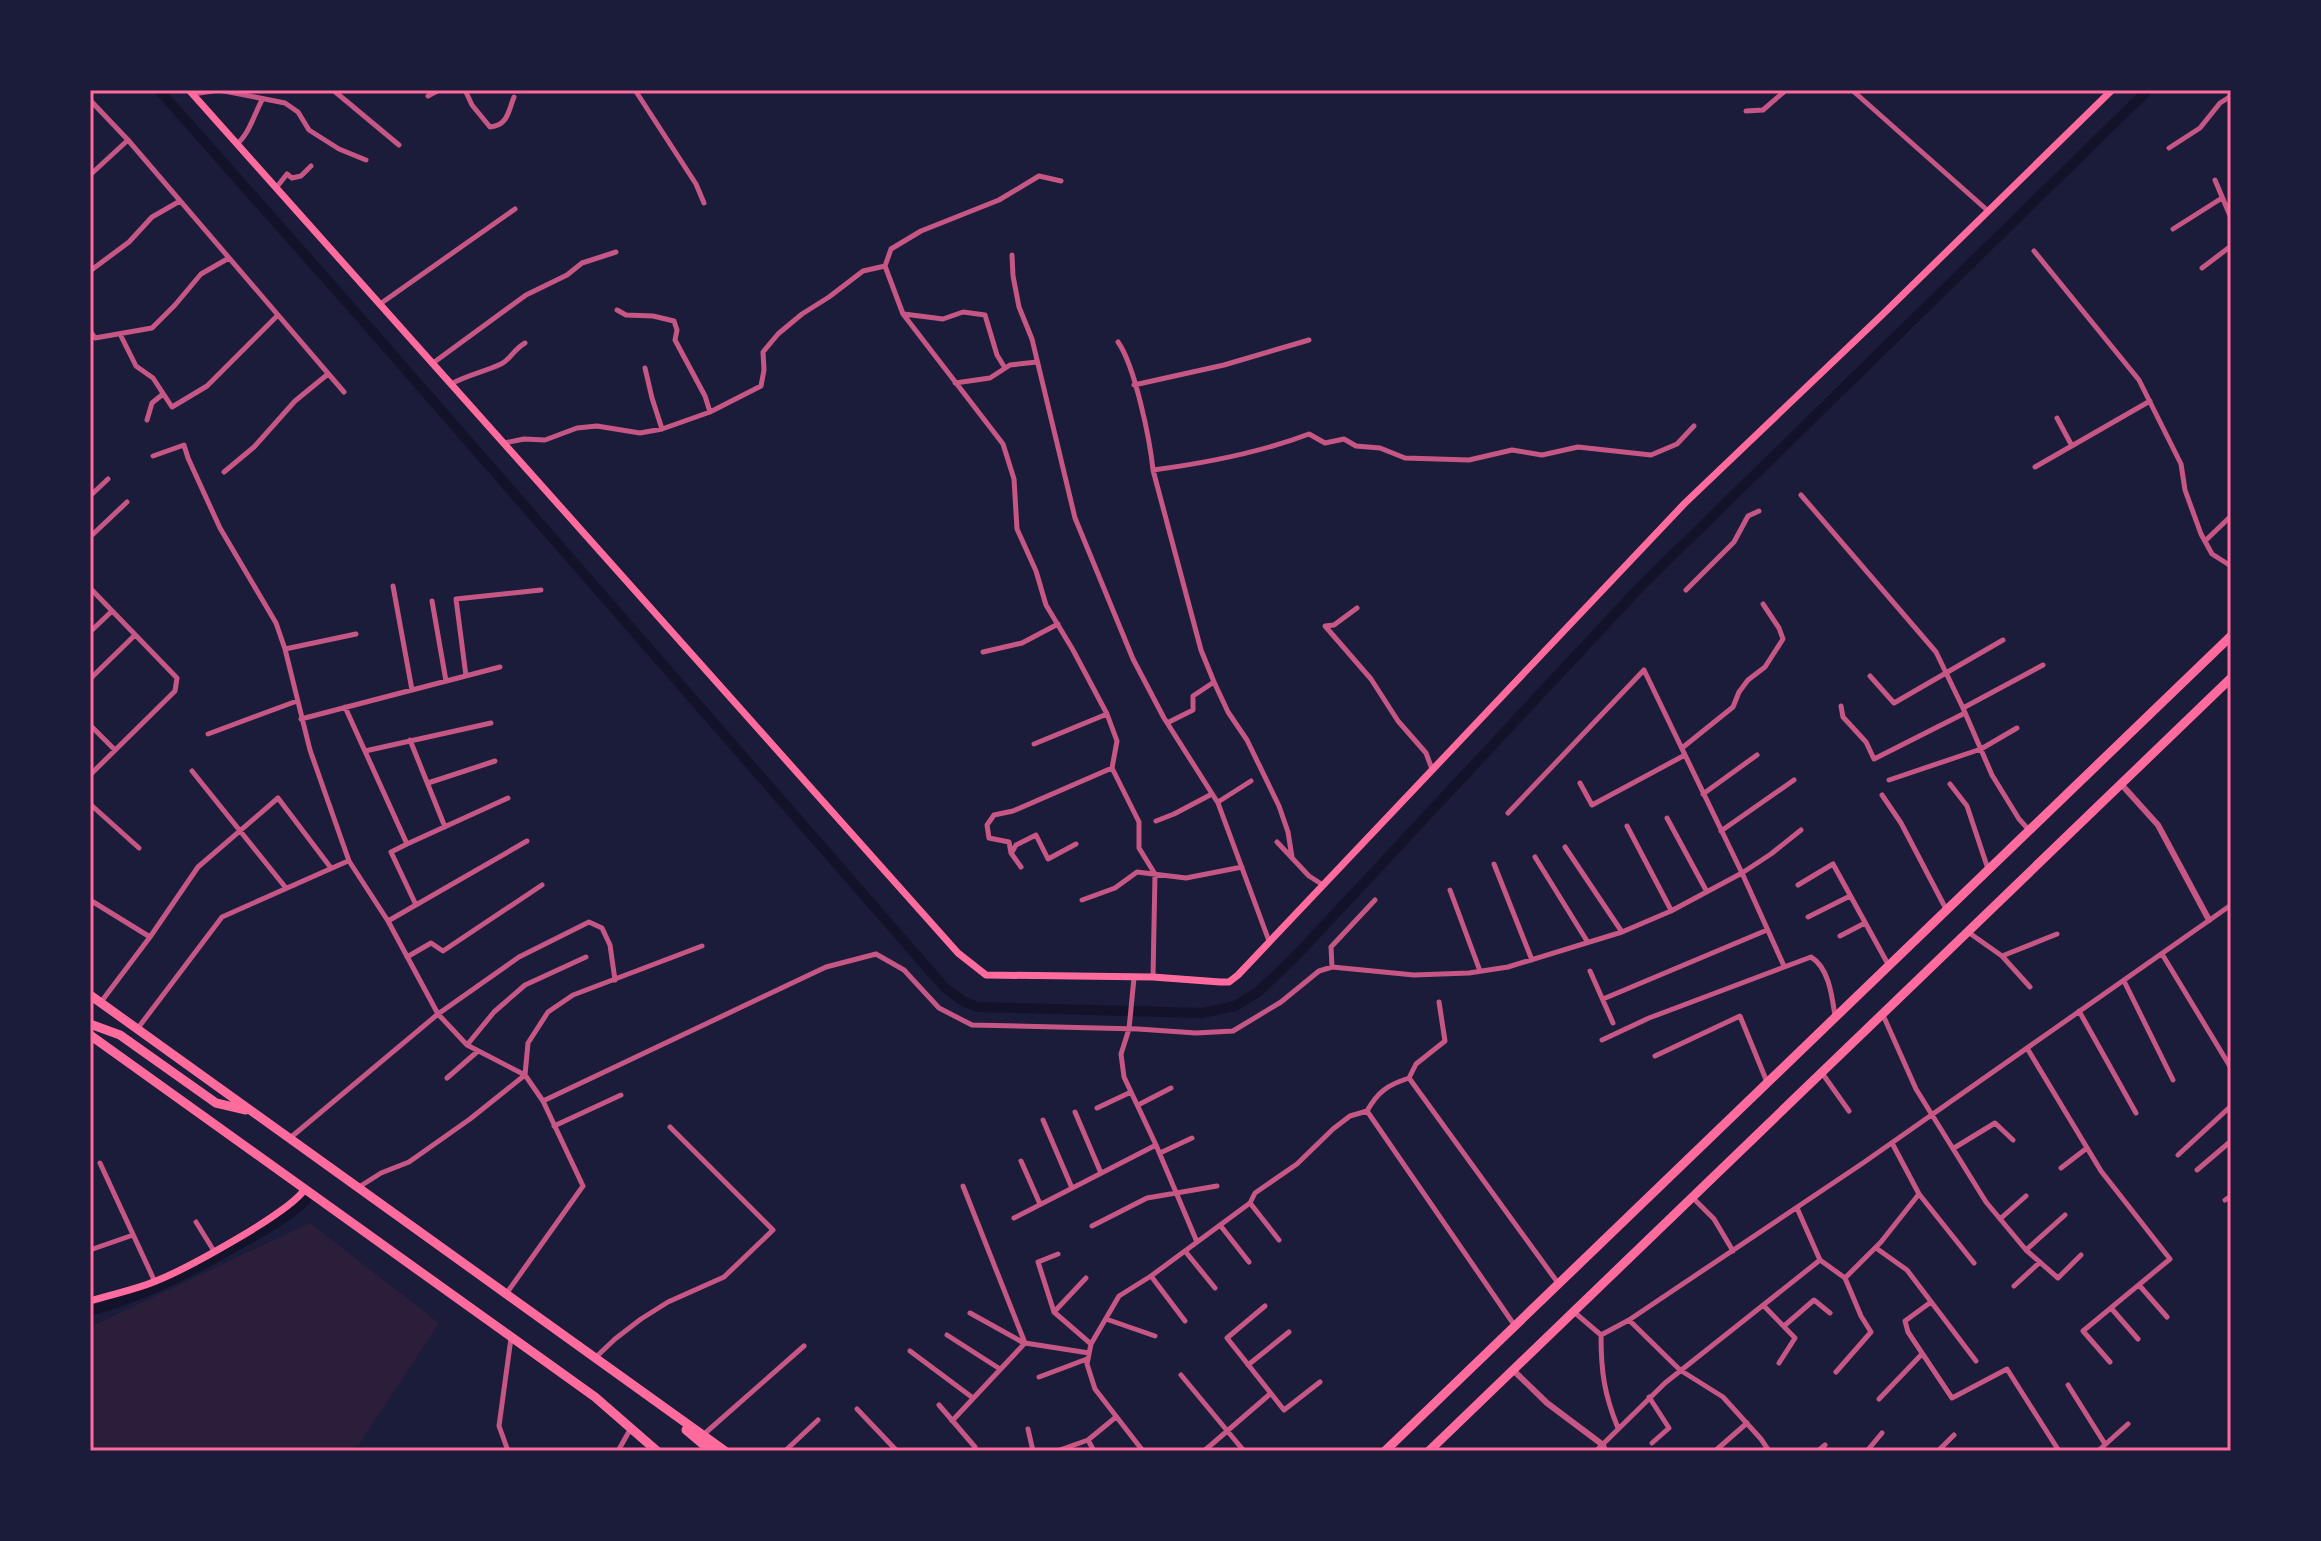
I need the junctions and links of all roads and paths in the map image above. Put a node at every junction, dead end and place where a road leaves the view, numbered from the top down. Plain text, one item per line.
1 (333, 90) edge
2 (439, 90) edge
3 (465, 90) edge
4 (635, 90) edge
5 (1786, 90) edge
6 (1852, 90) edge
7 (2112, 90) edge
8 (191, 92) edge
9 (428, 96) dead end
10 (2231, 96) edge
11 (514, 97) dead end
12 (90, 100) edge
13 (262, 100) junction
14 (1746, 111) dead end
15 (128, 140) junction
16 (237, 144) junction
17 (399, 145) dead end
18 (2169, 148) dead end
19 (366, 160) dead end
20 (311, 166) dead end
21 (90, 175) edge
22 (2215, 180) dead end
23 (1061, 181) dead end
24 (276, 188) junction
25 (2222, 198) junction
26 (180, 201) junction
27 (704, 203) dead end
28 (515, 209) dead end
29 (1987, 210) junction
30 (2231, 218) edge
31 (2173, 229) dead end
32 (2231, 246) edge
33 (2034, 251) dead end
34 (616, 252) dead end
35 (1012, 255) dead end
36 (229, 258) junction
37 (885, 266) junction
38 (2202, 268) dead end
39 (90, 271) edge
40 (380, 304) junction
41 (617, 310) dead end
42 (903, 314) junction
43 (278, 315) junction
44 (90, 331) edge
45 (120, 334) junction
46 (1309, 340) dead end
47 (1118, 342) dead end
48 (525, 343) dead end
49 (1037, 362) junction
50 (433, 363) junction
51 (645, 368) dead end
52 (1005, 368) junction
53 (328, 374) junction
54 (955, 383) junction
55 (451, 384) junction
56 (1134, 385) junction
57 (344, 392) dead end
58 (163, 394) junction
59 (2150, 401) junction
60 (710, 412) junction
61 (2057, 418) dead end
62 (147, 420) dead end
63 (1694, 426) dead end
64 (662, 429) junction
65 (504, 443) junction
66 (2072, 446) junction
67 (153, 456) dead end
68 (2035, 467) dead end
69 (1153, 470) junction
70 (224, 472) dead end
71 (108, 479) dead end
72 (1801, 495) dead end
73 (90, 496) edge
74 (127, 502) dead end
75 (1759, 511) dead end
76 (2231, 516) edge
77 (90, 537) edge
78 (2205, 541) junction
79 (2231, 566) edge
80 (393, 586) dead end
81 (90, 588) edge
82 (541, 590) dead end
83 (1686, 590) dead end
84 (432, 601) dead end
85 (1763, 604) dead end
86 (1357, 608) dead end
87 (112, 611) junction
88 (1058, 624) junction
89 (90, 632) edge
90 (356, 634) dead end
91 (135, 635) junction
92 (2231, 636) edge
93 (2003, 640) dead end
94 (285, 649) junction
95 (983, 652) dead end
96 (2043, 665) dead end
97 (500, 667) dead end
98 (1947, 672) junction
99 (466, 676) junction
100 (1870, 676) dead end
101 (2231, 678) edge
102 (90, 679) edge
103 (446, 681) junction
104 (1214, 682) junction
105 (412, 690) junction
106 (297, 701) junction
107 (1841, 706) dead end
108 (345, 707) junction
109 (1964, 711) junction
110 (1107, 714) junction
111 (301, 719) junction
112 (491, 723) dead end
113 (1167, 723) junction
114 (90, 725) edge
115 (2017, 728) dead end
116 (208, 734) dead end
117 (410, 740) junction
118 (1034, 744) dead end
119 (1981, 749) junction
120 (115, 750) junction
121 (365, 751) junction
122 (1684, 752) junction
123 (1757, 755) dead end
124 (495, 761) dead end
125 (1112, 768) junction
126 (1432, 769) junction
127 (192, 771) dead end
128 (90, 775) edge
129 (1794, 780) dead end
130 (1889, 780) dead end
131 (1251, 781) dead end
132 (428, 783) junction
133 (1580, 783) dead end
134 (1950, 784) dead end
135 (2121, 784) junction
136 (1212, 794) junction
137 (1703, 794) junction
138 (1882, 795) dead end
139 (508, 798) dead end
140 (1218, 803) junction
141 (90, 804) edge
142 (1508, 813) dead end
143 (1667, 818) dead end
144 (1156, 821) dead end
145 (1627, 826) dead end
146 (445, 827) junction
147 (239, 830) junction
148 (1801, 830) dead end
149 (2030, 830) junction
150 (1721, 831) junction
151 (527, 841) dead end
152 (1277, 842) dead end
153 (407, 844) junction
154 (1076, 844) dead end
155 (1565, 847) dead end
156 (139, 848) dead end
157 (1011, 853) junction
158 (1292, 857) junction
159 (1535, 857) dead end
160 (349, 861) junction
161 (1494, 864) dead end
162 (1021, 867) dead end
163 (1242, 867) junction
164 (331, 868) junction
165 (1988, 870) junction
166 (1742, 873) junction
167 (1155, 874) junction
168 (542, 885) dead end
169 (1323, 885) junction
170 (1798, 885) dead end
171 (286, 888) junction
172 (1450, 890) dead end
173 (1707, 892) junction
174 (1851, 896) junction
175 (90, 900) edge
176 (1082, 900) dead end
177 (1375, 900) dead end
178 (416, 905) junction
179 (2231, 905) edge
180 (1947, 910) junction
181 (1671, 911) junction
182 (1808, 917) dead end
183 (2209, 920) junction
184 (388, 921) junction
185 (1865, 923) junction
186 (1767, 930) junction
187 (1622, 932) junction
188 (1968, 932) junction
189 (2057, 934) dead end
190 (1840, 936) dead end
191 (150, 937) junction
192 (1269, 941) junction
193 (1587, 941) junction
194 (702, 946) dead end
195 (2162, 954) junction
196 (2002, 956) junction
197 (407, 957) junction
198 (586, 957) dead end
199 (1532, 960) junction
200 (1784, 966) junction
201 (1889, 966) junction
202 (1332, 967) junction
203 (1480, 971) junction
204 (1590, 971) dead end
205 (1153, 977) junction
206 (1134, 978) junction
207 (615, 980) junction
208 (2124, 981) junction
209 (2030, 987) dead end
210 (1831, 994) junction
211 (90, 995) edge
212 (1603, 999) junction
213 (1439, 1002) dead end
214 (101, 1003) junction
215 (1850, 1003) junction
216 (2079, 1011) junction
217 (438, 1014) junction
218 (1882, 1014) junction
219 (1835, 1018) junction
220 (1613, 1023) dead end
221 (90, 1024) edge
222 (137, 1029) junction
223 (1129, 1029) junction
224 (90, 1035) edge
225 (1602, 1040) dead end
226 (467, 1045) junction
227 (2027, 1048) junction
228 (478, 1051) junction
229 (173, 1055) junction
230 (1655, 1056) dead end
231 (164, 1066) junction
232 (2231, 1068) edge
233 (1821, 1073) junction
234 (525, 1075) junction
235 (447, 1078) dead end
236 (1409, 1078) junction
237 (154, 1080) junction
238 (2173, 1080) dead end
239 (1767, 1083) junction
240 (1171, 1088) dead end
241 (1131, 1092) junction
242 (621, 1095) dead end
243 (543, 1101) junction
244 (1138, 1105) junction
245 (2231, 1106) edge
246 (1097, 1108) dead end
247 (1367, 1111) junction
248 (1849, 1111) dead end
249 (252, 1112) junction
250 (1075, 1112) dead end
251 (2136, 1113) dead end
252 (1931, 1114) junction
253 (1043, 1120) dead end
254 (554, 1126) junction
255 (670, 1127) dead end
256 (289, 1138) junction
257 (1192, 1138) dead end
258 (2013, 1140) dead end
259 (2231, 1141) edge
260 (1892, 1143) junction
261 (1156, 1145) junction
262 (1954, 1148) junction
263 (2087, 1148) junction
264 (1160, 1153) junction
265 (2178, 1155) dead end
266 (1021, 1161) dead end
267 (100, 1163) dead end
268 (2061, 1168) dead end
269 (2197, 1170) dead end
270 (1101, 1173) junction
271 (963, 1186) dead end
272 (1217, 1186) dead end
273 (358, 1187) junction
274 (1072, 1188) junction
275 (305, 1189) junction
276 (1177, 1193) junction
277 (1919, 1194) junction
278 (2026, 1196) dead end
279 (2231, 1196) edge
280 (1692, 1197) junction
281 (2225, 1200) dead end
282 (1250, 1203) junction
283 (1040, 1204) junction
284 (1797, 1208) junction
285 (2065, 1215) dead end
286 (1014, 1218) dead end
287 (2000, 1219) junction
288 (196, 1222) dead end
289 (1220, 1225) junction
290 (1092, 1226) dead end
291 (133, 1235) junction
292 (1279, 1240) dead end
293 (1197, 1242) junction
294 (1876, 1248) junction
295 (90, 1250) edge
296 (2026, 1250) junction
297 (214, 1251) junction
298 (1185, 1251) junction
299 (1733, 1251) junction
300 (1058, 1254) dead end
301 (2081, 1255) dead end
302 (1820, 1260) junction
303 (1249, 1262) dead end
304 (2040, 1262) junction
305 (1974, 1263) dead end
306 (1151, 1276) junction
307 (1086, 1278) dead end
308 (1845, 1278) junction
309 (155, 1282) junction
310 (1559, 1284) junction
311 (2139, 1285) junction
312 (2014, 1286) dead end
313 (1215, 1288) dead end
314 (506, 1294) junction
315 (90, 1301) edge
316 (1931, 1302) junction
317 (1763, 1305) junction
318 (1265, 1306) dead end
319 (2111, 1308) junction
320 (1054, 1312) junction
321 (1573, 1312) junction
322 (970, 1313) dead end
323 (1830, 1313) dead end
324 (2167, 1317) dead end
325 (1106, 1319) junction
326 (1629, 1320) junction
327 (1185, 1321) dead end
328 (1515, 1326) junction
329 (1784, 1326) junction
330 (1289, 1332) dead end
331 (947, 1335) dead end
332 (1601, 1335) junction
333 (1155, 1336) dead end
334 (511, 1337) junction
335 (2138, 1339) dead end
336 (1025, 1343) junction
337 (1091, 1344) junction
338 (804, 1346) dead end
339 (910, 1351) dead end
340 (1922, 1354) junction
341 (1088, 1356) junction
342 (595, 1358) junction
343 (1976, 1361) dead end
344 (2110, 1362) dead end
345 (1779, 1363) dead end
346 (1248, 1365) junction
347 (1000, 1369) junction
348 (1513, 1370) junction
349 (1680, 1370) junction
350 (1836, 1372) dead end
351 (1181, 1375) dead end
352 (1039, 1377) dead end
353 (1320, 1382) dead end
354 (2068, 1385) dead end
355 (642, 1391) junction
356 (1270, 1394) junction
357 (1649, 1397) junction
358 (973, 1398) junction
359 (1879, 1399) dead end
360 (939, 1405) dead end
361 (857, 1409) dead end
362 (1116, 1417) junction
363 (818, 1420) dead end
364 (952, 1421) junction
365 (1747, 1423) junction
366 (2128, 1424) dead end
367 (631, 1428) junction
368 (1618, 1428) junction
369 (1028, 1429) dead end
370 (1227, 1431) junction
371 (1882, 1433) dead end
372 (703, 1435) junction
373 (1954, 1435) dead end
374 (1088, 1440) junction
375 (1652, 1443) dead end
376 (2105, 1444) junction
377 (1825, 1445) dead end
378 (975, 1447) dead end
379 (1604, 1448) edge
380 (508, 1451) edge
381 (618, 1451) edge
382 (657, 1451) edge
383 (711, 1451) edge
384 (725, 1451) edge
385 (785, 1451) edge
386 (897, 1451) edge
387 (1033, 1451) edge
388 (1057, 1451) edge
389 (1094, 1451) edge
390 (1143, 1451) edge
391 (1204, 1451) edge
392 (1244, 1451) edge
393 (1385, 1451) edge
394 (1429, 1451) edge
395 (1596, 1451) edge
396 (1715, 1451) edge
397 (1769, 1451) edge
398 (1818, 1451) edge
399 (1867, 1451) edge
400 (1938, 1451) edge
401 (2059, 1451) edge
402 (2098, 1451) edge

1 - 17 street
2 - 9 street
3 - 11 street
4 - 27 street
5 - 14 street
6 - 29 street
7 - 29 main road
8 - 13 street
8 - 16 main road
10 - 18 street
12 - 15 street
13 - 16 street
13 - 19 street
15 - 21 street
15 - 26 street
16 - 24 main road
20 - 24 street
22 - 25 street
23 - 37 street
24 - 40 main road
25 - 30 street
25 - 31 street
26 - 36 street
26 - 39 street
28 - 40 street
29 - 126 main road
32 - 38 street
33 - 59 street
34 - 50 street
35 - 49 street
36 - 43 street
36 - 45 street
37 - 42 street
37 - 60 street
40 - 50 main road
41 - 60 street
42 - 52 street
42 - 54 street
43 - 53 street
43 - 58 street
44 - 45 street
45 - 58 street
46 - 56 street
47 - 56 street
48 - 55 street
49 - 52 street
49 - 113 street
50 - 55 main road
51 - 64 street
52 - 54 street
53 - 57 street
53 - 70 street
54 - 88 street
55 - 65 main road
56 - 69 street
58 - 62 street
59 - 66 street
59 - 78 street
60 - 64 street
61 - 66 street
63 - 69 street
64 - 65 street
65 - 206 main road
66 - 68 street
67 - 94 street
69 - 104 street
71 - 73 street
72 - 98 street
74 - 77 street
75 - 83 street
76 - 78 street
78 - 79 street
80 - 105 street
81 - 87 street
82 - 99 street
84 - 103 street
85 - 122 street
86 - 126 street
87 - 89 street
87 - 91 street
88 - 95 street
88 - 110 street
90 - 94 street
91 - 102 street
91 - 120 street
92 - 149 highway
93 - 98 street
94 - 106 street
96 - 109 street
97 - 99 street
98 - 100 street
98 - 109 street
99 - 103 street
101 - 135 highway
103 - 105 street
104 - 113 street
104 - 158 street
105 - 108 street
106 - 111 street
106 - 116 street
107 - 109 street
108 - 111 street
108 - 121 street
109 - 119 street
110 - 118 street
110 - 125 street
111 - 160 street
112 - 117 street
113 - 136 street
114 - 120 street
115 - 119 street
117 - 121 street
117 - 132 street
119 - 130 street
119 - 149 street
120 - 128 street
121 - 153 street
122 - 133 street
122 - 137 street
122 - 142 street
123 - 137 street
124 - 132 street
125 - 157 street
125 - 167 street
126 - 169 main road
127 - 147 street
129 - 150 street
131 - 140 street
132 - 146 street
134 - 165 street
135 - 183 street
135 - 188 highway
136 - 140 street
136 - 144 street
137 - 150 street
138 - 180 street
139 - 146 street
140 - 163 street
141 - 156 street
143 - 173 street
145 - 181 street
146 - 153 street
147 - 164 street
147 - 171 street
147 - 191 street
148 - 166 street
149 - 165 highway
150 - 166 street
151 - 178 street
152 - 158 street
153 - 178 street
154 - 157 street
155 - 187 street
157 - 162 street
158 - 169 street
159 - 193 street
160 - 164 street
160 - 184 street
161 - 199 street
163 - 167 street
163 - 192 street
164 - 171 street
165 - 180 highway
166 - 173 street
166 - 186 street
167 - 176 street
167 - 205 street
168 - 197 street
169 - 192 main road
170 - 174 street
171 - 222 street
172 - 203 street
173 - 181 street
174 - 182 street
174 - 185 street
175 - 191 street
177 - 202 street
178 - 184 street
179 - 183 street
180 - 201 highway
181 - 187 street
183 - 195 street
184 - 197 street
185 - 190 street
185 - 201 street
186 - 200 street
186 - 212 street
187 - 193 street
188 - 196 street
188 - 218 highway
189 - 196 street
191 - 214 street
192 - 205 main road
193 - 199 street
194 - 207 street
195 - 208 street
195 - 232 street
196 - 209 street
197 - 217 street
198 - 226 street
199 - 203 street
200 - 210 street
200 - 225 street
201 - 215 highway
202 - 203 street
202 - 223 street
204 - 212 street
205 - 206 main road
206 - 223 street
207 - 217 street
207 - 234 street
208 - 216 street
208 - 238 street
210 - 215 street
210 - 219 street
211 - 214 highway
212 - 220 street
213 - 236 street
214 - 222 highway
215 - 219 highway
216 - 227 street
216 - 251 street
217 - 226 street
217 - 256 street
218 - 233 highway
218 - 252 street
219 - 239 highway
221 - 231 highway
222 - 229 highway
223 - 241 street
223 - 243 street
224 - 237 highway
226 - 228 street
227 - 252 street
227 - 263 street
228 - 234 street
228 - 235 street
229 - 231 highway
229 - 249 highway
230 - 239 street
231 - 237 highway
231 - 249 highway
233 - 248 street
233 - 280 highway
234 - 243 street
234 - 273 street
236 - 247 street
236 - 310 street
237 - 275 highway
239 - 310 highway
240 - 244 street
241 - 244 street
241 - 246 street
242 - 254 street
243 - 254 street
244 - 261 street
245 - 265 street
247 - 282 street
247 - 328 street
249 - 256 highway
250 - 270 street
252 - 260 street
252 - 262 street
253 - 274 street
254 - 314 street
255 - 342 street
256 - 273 highway
257 - 264 street
258 - 262 street
259 - 269 street
260 - 277 street
260 - 284 street
261 - 264 street
261 - 270 street
262 - 287 street
263 - 268 street
263 - 311 street
264 - 276 street
266 - 283 street
267 - 291 street
270 - 274 street
271 - 336 street
272 - 276 street
273 - 314 highway
274 - 283 street
275 - 297 main road
275 - 334 highway
276 - 290 street
276 - 293 street
277 - 294 street
277 - 305 street
278 - 287 street
279 - 281 street
280 - 299 street
280 - 321 highway
282 - 289 street
282 - 292 street
283 - 286 street
284 - 299 street
284 - 302 street
285 - 296 street
287 - 296 street
288 - 297 street
289 - 293 street
289 - 303 street
291 - 295 street
291 - 309 street
293 - 298 street
294 - 308 street
294 - 316 street
296 - 304 street
297 - 309 main road
298 - 306 street
298 - 313 street
299 - 326 street
300 - 320 street
301 - 304 street
302 - 308 street
302 - 317 street
304 - 312 street
306 - 325 street
306 - 327 street
307 - 320 street
308 - 350 street
309 - 315 main road
310 - 328 highway
311 - 319 street
311 - 324 street
314 - 342 highway
316 - 340 street
316 - 343 street
317 - 329 street
317 - 349 street
318 - 346 street
319 - 335 street
319 - 344 street
320 - 337 street
321 - 332 street
321 - 348 highway
322 - 336 street
323 - 329 street
325 - 333 street
325 - 337 street
326 - 332 street
326 - 349 street
328 - 393 highway
329 - 345 street
330 - 346 street
331 - 347 street
332 - 368 street
334 - 367 highway
334 - 380 street
336 - 341 street
336 - 347 street
337 - 341 street
338 - 372 street
339 - 358 street
340 - 359 street
340 - 401 street
341 - 352 street
341 - 362 street
342 - 355 highway
346 - 356 street
347 - 358 street
348 - 379 street
348 - 394 highway
349 - 357 street
349 - 365 street
351 - 370 street
353 - 356 street
354 - 376 street
355 - 372 highway
355 - 383 highway
356 - 370 street
357 - 368 street
357 - 375 street
358 - 364 street
360 - 364 street
361 - 386 street
362 - 374 street
362 - 390 street
363 - 385 street
364 - 378 street
365 - 396 street
365 - 397 street
366 - 376 street
367 - 381 street
367 - 382 highway
368 - 379 street
369 - 387 street
370 - 391 street
370 - 392 street
371 - 399 street
372 - 384 highway
373 - 400 street
374 - 388 street
374 - 389 street
376 - 402 street
377 - 398 street
379 - 395 street

